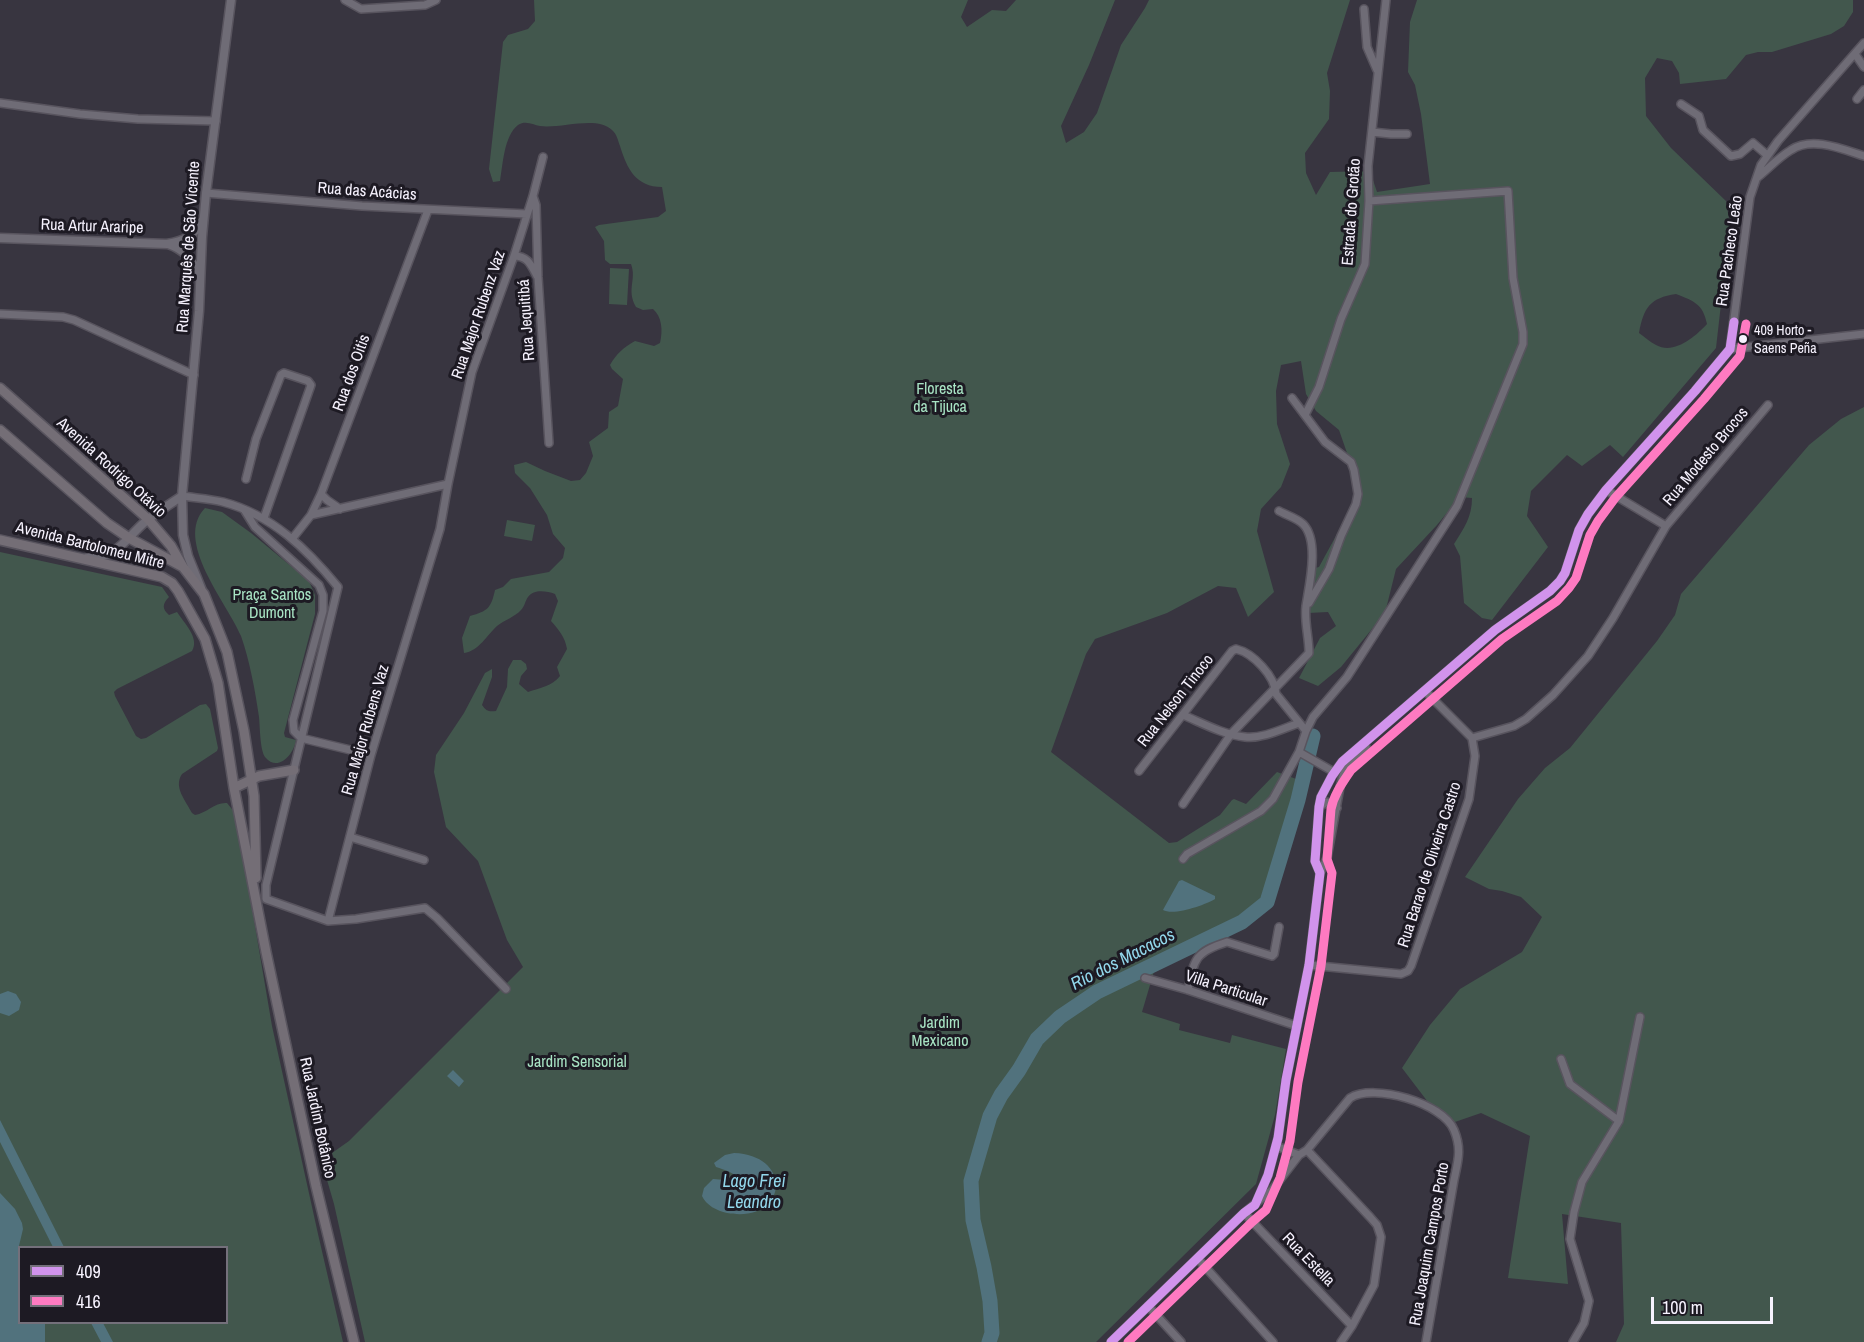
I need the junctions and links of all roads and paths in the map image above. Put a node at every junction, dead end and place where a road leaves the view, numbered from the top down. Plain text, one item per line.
1 (231, 0) edge
2 (345, 0) edge
3 (436, 0) edge
4 (1386, 0) edge
5 (1364, 9) dead end
6 (1864, 43) edge
7 (1855, 54) junction
8 (1864, 67) edge
9 (1377, 70) junction
10 (1864, 90) edge
11 (1857, 99) dead end
12 (0, 103) edge
13 (1682, 104) dead end
14 (216, 121) junction
15 (1372, 132) junction
16 (1407, 134) dead end
17 (1767, 155) junction
18 (1864, 156) edge
19 (543, 157) dead end
20 (1756, 178) junction
21 (206, 193) junction
22 (533, 196) junction
23 (1369, 201) junction
24 (428, 210) junction
25 (204, 212) junction
26 (527, 214) junction
27 (0, 238) edge
28 (167, 244) junction
29 (514, 256) junction
30 (538, 277) junction
31 (200, 283) junction
32 (0, 314) edge
33 (1864, 334) edge
34 (1730, 349) junction
35 (194, 375) junction
36 (2, 393) edge
37 (1292, 398) dead end
38 (1768, 405) dead end
39 (1305, 415) junction
40 (0, 430) edge
41 (549, 443) dead end
42 (246, 479) dead end
43 (448, 484) junction
44 (1606, 490) junction
45 (321, 494) junction
46 (182, 496) junction
47 (341, 509) junction
48 (246, 511) junction
49 (1279, 511) dead end
50 (311, 515) junction
51 (264, 518) junction
52 (148, 519) junction
53 (1666, 526) junction
54 (129, 538) junction
55 (292, 539) junction
56 (0, 540) edge
57 (76, 558) junction
58 (183, 567) junction
59 (172, 583) joint
60 (204, 594) junction
61 (1306, 608) junction
62 (1276, 687) junction
63 (1425, 692) junction
64 (1183, 716) junction
65 (1299, 723) junction
66 (1389, 723) junction
67 (1306, 731) junction
68 (1232, 734) junction
69 (301, 738) junction
70 (1473, 738) junction
71 (1299, 752) junction
72 (371, 755) junction
73 (294, 770) junction
74 (1139, 771) dead end
75 (1333, 774) junction
76 (252, 779) junction
77 (1340, 787) junction
78 (234, 788) junction
79 (1183, 804) dead end
80 (1318, 807) junction
81 (1337, 808) junction
82 (350, 837) junction
83 (1182, 859) dead end
84 (424, 860) dead end
85 (1320, 873) junction
86 (261, 899) junction
87 (328, 921) junction
88 (1278, 927) dead end
89 (1309, 965) junction
90 (1145, 978) dead end
91 (506, 989) dead end
92 (1188, 990) junction
93 (1640, 1017) dead end
94 (1297, 1026) junction
95 (1561, 1059) dead end
96 (1619, 1121) junction
97 (1275, 1146) junction
98 (1307, 1150) junction
99 (1299, 1155) junction
100 (1255, 1205) junction
101 (1244, 1213) junction
102 (1198, 1259) junction
103 (1148, 1306) junction
104 (1352, 1326) junction
105 (354, 1342) edge
106 (1111, 1342) edge
107 (1182, 1342) edge
108 (1273, 1342) edge
109 (1341, 1342) edge
110 (1426, 1342) edge
111 (1573, 1342) edge

1 - 14 street, Rua Marquês de São Vicente
2 - 3 street
4 - 9 street, Estrada do Grotão
5 - 9 street
6 - 7 street, Rua Pacheco Leão
7 - 8 street
7 - 17 street, Rua Pacheco Leão
9 - 15 street, Estrada do Grotão
10 - 11 street
12 - 14 street
13 - 17 street
14 - 21 street, Rua Marquês de São Vicente
15 - 16 street
15 - 23 street, Estrada do Grotão
17 - 20 street, Rua Pacheco Leão
18 - 20 street
19 - 22 street, Rua Major Rubenz Vaz
20 - 34 street, Rua Pacheco Leão
21 - 24 street, Rua das Acácias
21 - 25 street, Rua Marquês de São Vicente
22 - 26 street, Rua Major Rubenz Vaz
22 - 30 street, Rua Jequitibá
23 - 39 street, Estrada do Grotão
23 - 67 street
24 - 26 street, Rua das Acácias
24 - 45 street, Rua dos Oitis
25 - 28 street, Rua Artur Araripe
25 - 31 street, Rua Marquês de São Vicente
26 - 29 street, Rua Major Rubenz Vaz
27 - 28 street, Rua Artur Araripe
28 - 31 street
29 - 30 street
29 - 43 street, Rua Major Rubenz Vaz
30 - 41 street, Rua Jequitibá
31 - 35 street, Rua Marquês de São Vicente
32 - 35 street
33 - 34 street
34 - 44 street
35 - 46 street, Rua Marquês de São Vicente
36 - 52 main road, Avenida Rodrigo Otávio
37 - 39 street
38 - 53 street, Rua Modesto Brocos
39 - 61 street
40 - 54 main road
42 - 51 street
43 - 47 street
43 - 72 street, Rua Major Rubens Vaz
44 - 53 street
44 - 63 street
45 - 47 street
45 - 50 street, Rua dos Oitis
46 - 48 street
46 - 52 street
46 - 60 street
47 - 50 street
48 - 51 street
48 - 69 street
49 - 61 street
50 - 55 street, Rua dos Oitis
51 - 55 street
52 - 54 street
52 - 58 main road, Avenida Rodrigo Otávio
53 - 70 street, Rua Modesto Brocos
54 - 57 street
54 - 58 main road
55 - 69 street
56 - 57 main road, Avenida Bartolomeu Mitre
57 - 59 main road, Avenida Bartolomeu Mitre
58 - 60 main road, Rua Jardim Botânico
59 - 78 main road, Rua Jardim Botânico
60 - 76 main road, Rua Jardim Botânico
61 - 62 street
62 - 64 street, Rua Nelson Tinoco
62 - 65 street
62 - 68 street
63 - 66 street
63 - 70 street
64 - 68 street
64 - 74 street, Rua Nelson Tinoco
65 - 67 street
65 - 68 street
66 - 75 street
66 - 77 street
67 - 71 street
68 - 79 street
69 - 72 street
69 - 73 street
70 - 89 street, Rua Barao de Oliveira Castro
71 - 75 street
71 - 83 street
72 - 82 street, Rua Major Rubens Vaz
73 - 76 main road
73 - 86 street
75 - 77 street
75 - 80 street
76 - 78 main road
76 - 86 main road, Rua Jardim Botânico
77 - 81 street
78 - 86 main road, Rua Jardim Botânico
80 - 81 street
80 - 85 street
81 - 85 street
82 - 84 street
82 - 87 street, Rua Major Rubens Vaz
85 - 89 street
86 - 87 street
86 - 105 main road, Rua Jardim Botânico
87 - 91 street
88 - 92 street
89 - 94 street
90 - 92 street, Villa Particular
92 - 94 street, Villa Particular
93 - 96 street
94 - 97 street
95 - 96 street
96 - 111 street
97 - 99 street
97 - 100 street
98 - 99 street, Rua Joaquim Campos Porto
98 - 104 street
98 - 110 street, Rua Joaquim Campos Porto
99 - 100 street
100 - 101 street
101 - 102 street
101 - 104 street, Rua Estella
102 - 103 street
102 - 108 street
103 - 106 street
103 - 107 street
104 - 109 street

